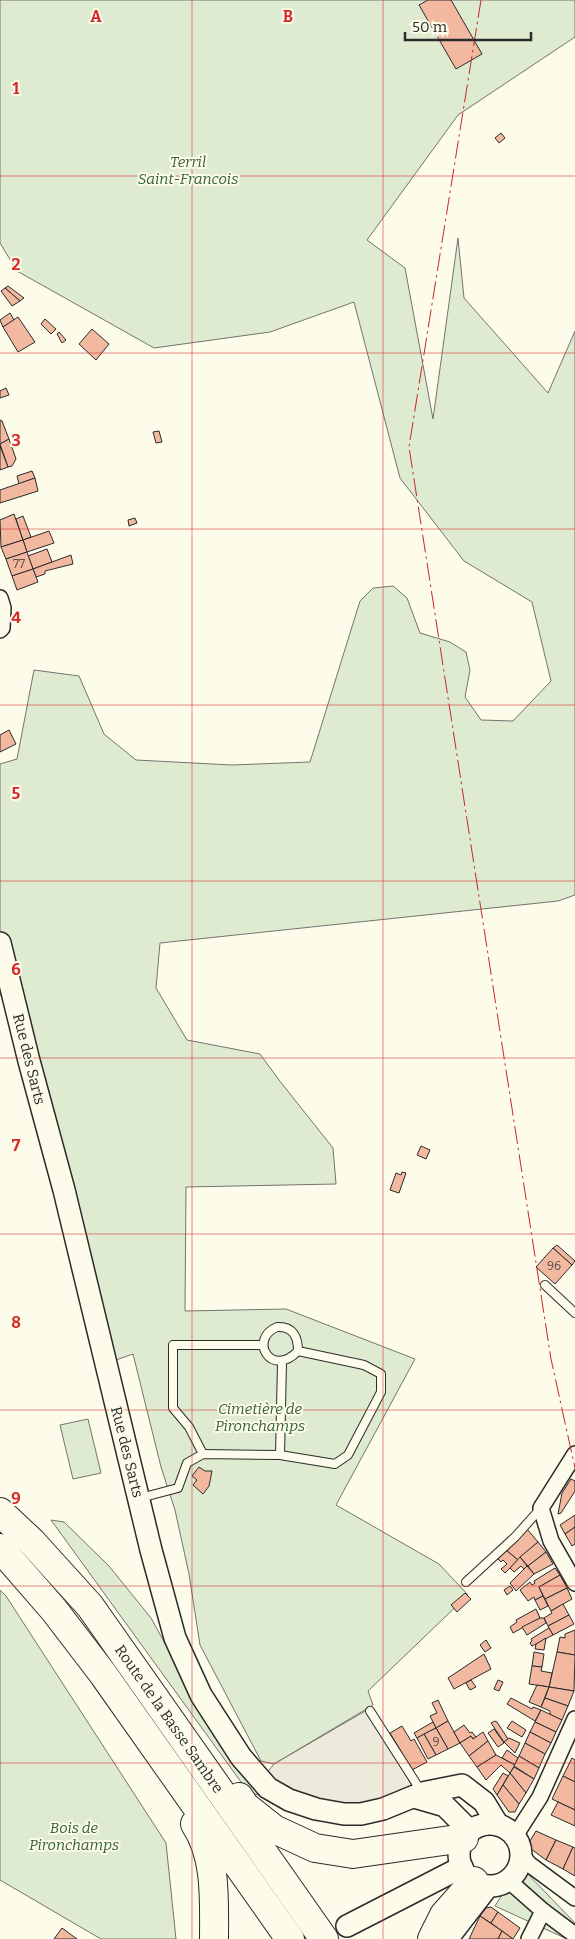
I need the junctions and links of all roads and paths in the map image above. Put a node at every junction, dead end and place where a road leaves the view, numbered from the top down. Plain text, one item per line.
1 (0, 598) edge
2 (0, 630) edge
3 (0, 943) edge
4 (545, 1285) dead end
5 (575, 1313) edge
6 (263, 1345) junction
7 (298, 1351) junction
8 (282, 1362) junction
9 (203, 1454) junction
10 (575, 1454) edge
11 (280, 1455) junction
12 (0, 1498) edge
13 (138, 1498) junction
14 (541, 1508) junction
15 (0, 1512) edge
16 (32, 1542) junction
17 (0, 1548) edge
18 (466, 1582) dead end
19 (575, 1582) edge
20 (90, 1606) junction
21 (103, 1674) junction
22 (370, 1711) dead end
23 (575, 1719) edge
24 (418, 1795) junction
25 (498, 1824) junction
26 (467, 1835) junction
27 (518, 1845) junction
28 (484, 1879) junction
29 (575, 1898) edge
30 (542, 1911) junction
31 (335, 1932) edge
32 (575, 1935) edge
33 (214, 1939) edge
34 (290, 1939) edge
35 (432, 1939) edge
36 (451, 1939) edge
37 (528, 1939) edge

1 - 2 street
3 - 13 street, Rue des Sarts
4 - 5 lane
6 - 7 lane
6 - 8 lane
6 - 9 lane
7 - 8 lane
7 - 11 lane
8 - 11 lane
9 - 11 lane
9 - 13 lane
10 - 14 street
12 - 16 highway
13 - 24 street, Rue des Sarts
14 - 18 lane
14 - 19 street
15 - 16 highway, Route de la Basse Sambre
16 - 20 highway, Route de la Basse Sambre
17 - 21 highway, Route de la Basse Sambre
20 - 26 highway
20 - 31 highway, Route de la Basse Sambre
21 - 33 highway
21 - 34 highway, Route de la Basse Sambre
22 - 24 lane
23 - 27 street
24 - 25 street, Rue des Sarts
24 - 26 street
25 - 26 street
25 - 27 street
26 - 28 street
27 - 28 street
27 - 29 street
28 - 30 street
28 - 31 street
28 - 35 highway
28 - 36 street
30 - 32 street
30 - 37 street

